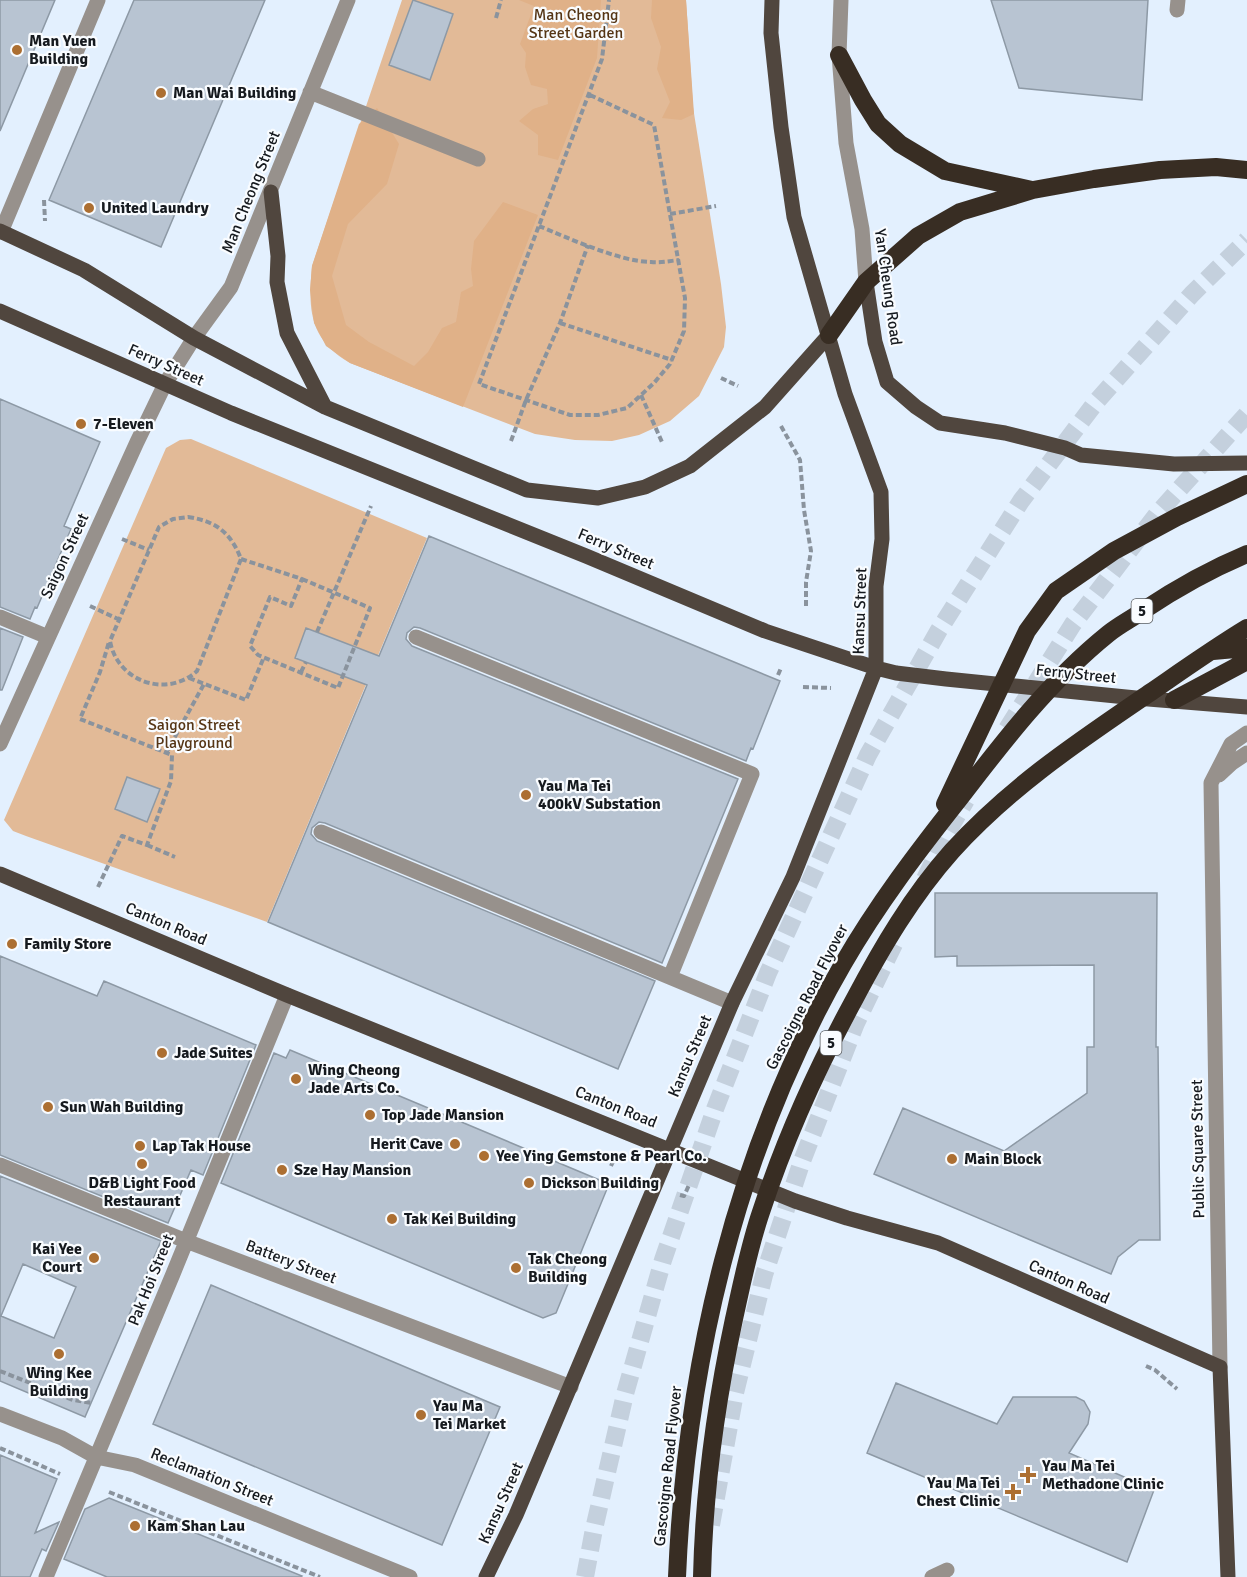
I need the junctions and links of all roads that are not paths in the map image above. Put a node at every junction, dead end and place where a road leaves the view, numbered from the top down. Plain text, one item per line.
1 (98, 0) edge
2 (348, 0) edge
3 (772, 0) edge
4 (841, 0) edge
5 (839, 55) junction
6 (310, 92) junction
7 (478, 159) dead end
8 (1247, 170) edge
9 (1033, 190) junction
10 (271, 192) junction
11 (0, 232) edge
12 (866, 282) junction
13 (0, 311) edge
14 (829, 335) junction
15 (194, 338) junction
16 (165, 384) junction
17 (325, 407) junction
18 (1247, 463) edge
19 (1247, 484) edge
20 (1247, 554) edge
21 (0, 617) edge
22 (1247, 628) edge
23 (48, 637) junction
24 (416, 637) dead end
25 (1247, 648) edge
26 (1209, 651) junction
27 (1247, 661) edge
28 (876, 668) junction
29 (1174, 700) junction
30 (1247, 707) edge
31 (1247, 733) edge
32 (0, 744) edge
33 (1247, 753) edge
34 (1211, 783) junction
35 (321, 832) dead end
36 (930, 835) junction
37 (0, 874) edge
38 (670, 977) junction
39 (287, 995) junction
40 (732, 1003) junction
41 (670, 1149) junction
42 (0, 1165) edge
43 (186, 1241) junction
44 (1220, 1366) junction
45 (571, 1387) junction
46 (0, 1414) edge
47 (96, 1457) junction
48 (947, 1570) dead end
49 (46, 1577) edge
50 (410, 1577) edge
51 (486, 1577) edge
52 (677, 1577) edge
53 (702, 1577) edge
54 (932, 1577) edge
55 (1228, 1577) edge

1 - 11 street
2 - 6 street, Man Cheong Street
3 - 14 main road
4 - 5 street, Yan Cheung Road
5 - 9 highway
5 - 12 street, Yan Cheung Road
6 - 7 street
6 - 10 street, Man Cheong Street
8 - 9 highway
9 - 12 highway
10 - 15 street, Man Cheong Street
10 - 17 main road
11 - 15 main road, Ferry Street
12 - 14 highway
12 - 18 main road, Yan Cheung Road
13 - 16 main road, Ferry Street
14 - 17 main road, Ferry Street
14 - 28 main road, Kansu Street
15 - 16 street, Man Cheong Street
15 - 17 main road, Ferry Street
16 - 23 street, Saigon Street
16 - 28 main road, Ferry Street
19 - 36 highway
20 - 36 highway, Gascoigne Road Flyover / 5
21 - 23 street
22 - 26 highway, 5
23 - 32 street, Saigon Street
24 - 38 street
25 - 26 highway
26 - 53 highway, 5
27 - 29 highway
28 - 29 main road, Ferry Street
28 - 40 main road, Kansu Street
29 - 30 main road, Ferry Street
31 - 34 street, Public Square Street
33 - 34 street
34 - 44 street, Public Square Street
35 - 38 street
36 - 52 highway, Gascoigne Road Flyover / 5
37 - 39 main road, Canton Road
38 - 40 street
39 - 41 main road, Canton Road
39 - 43 street, Pak Hoi Street
40 - 41 main road, Kansu Street
41 - 44 main road, Canton Road
41 - 45 main road, Kansu Street
42 - 43 street, Battery Street
43 - 45 street, Battery Street
43 - 47 street, Pak Hoi Street
44 - 55 main road, Public Square Street
45 - 51 main road, Kansu Street
46 - 47 street, Reclamation Street
47 - 49 street, Pak Hoi Street
47 - 50 street, Reclamation Street
48 - 54 street

